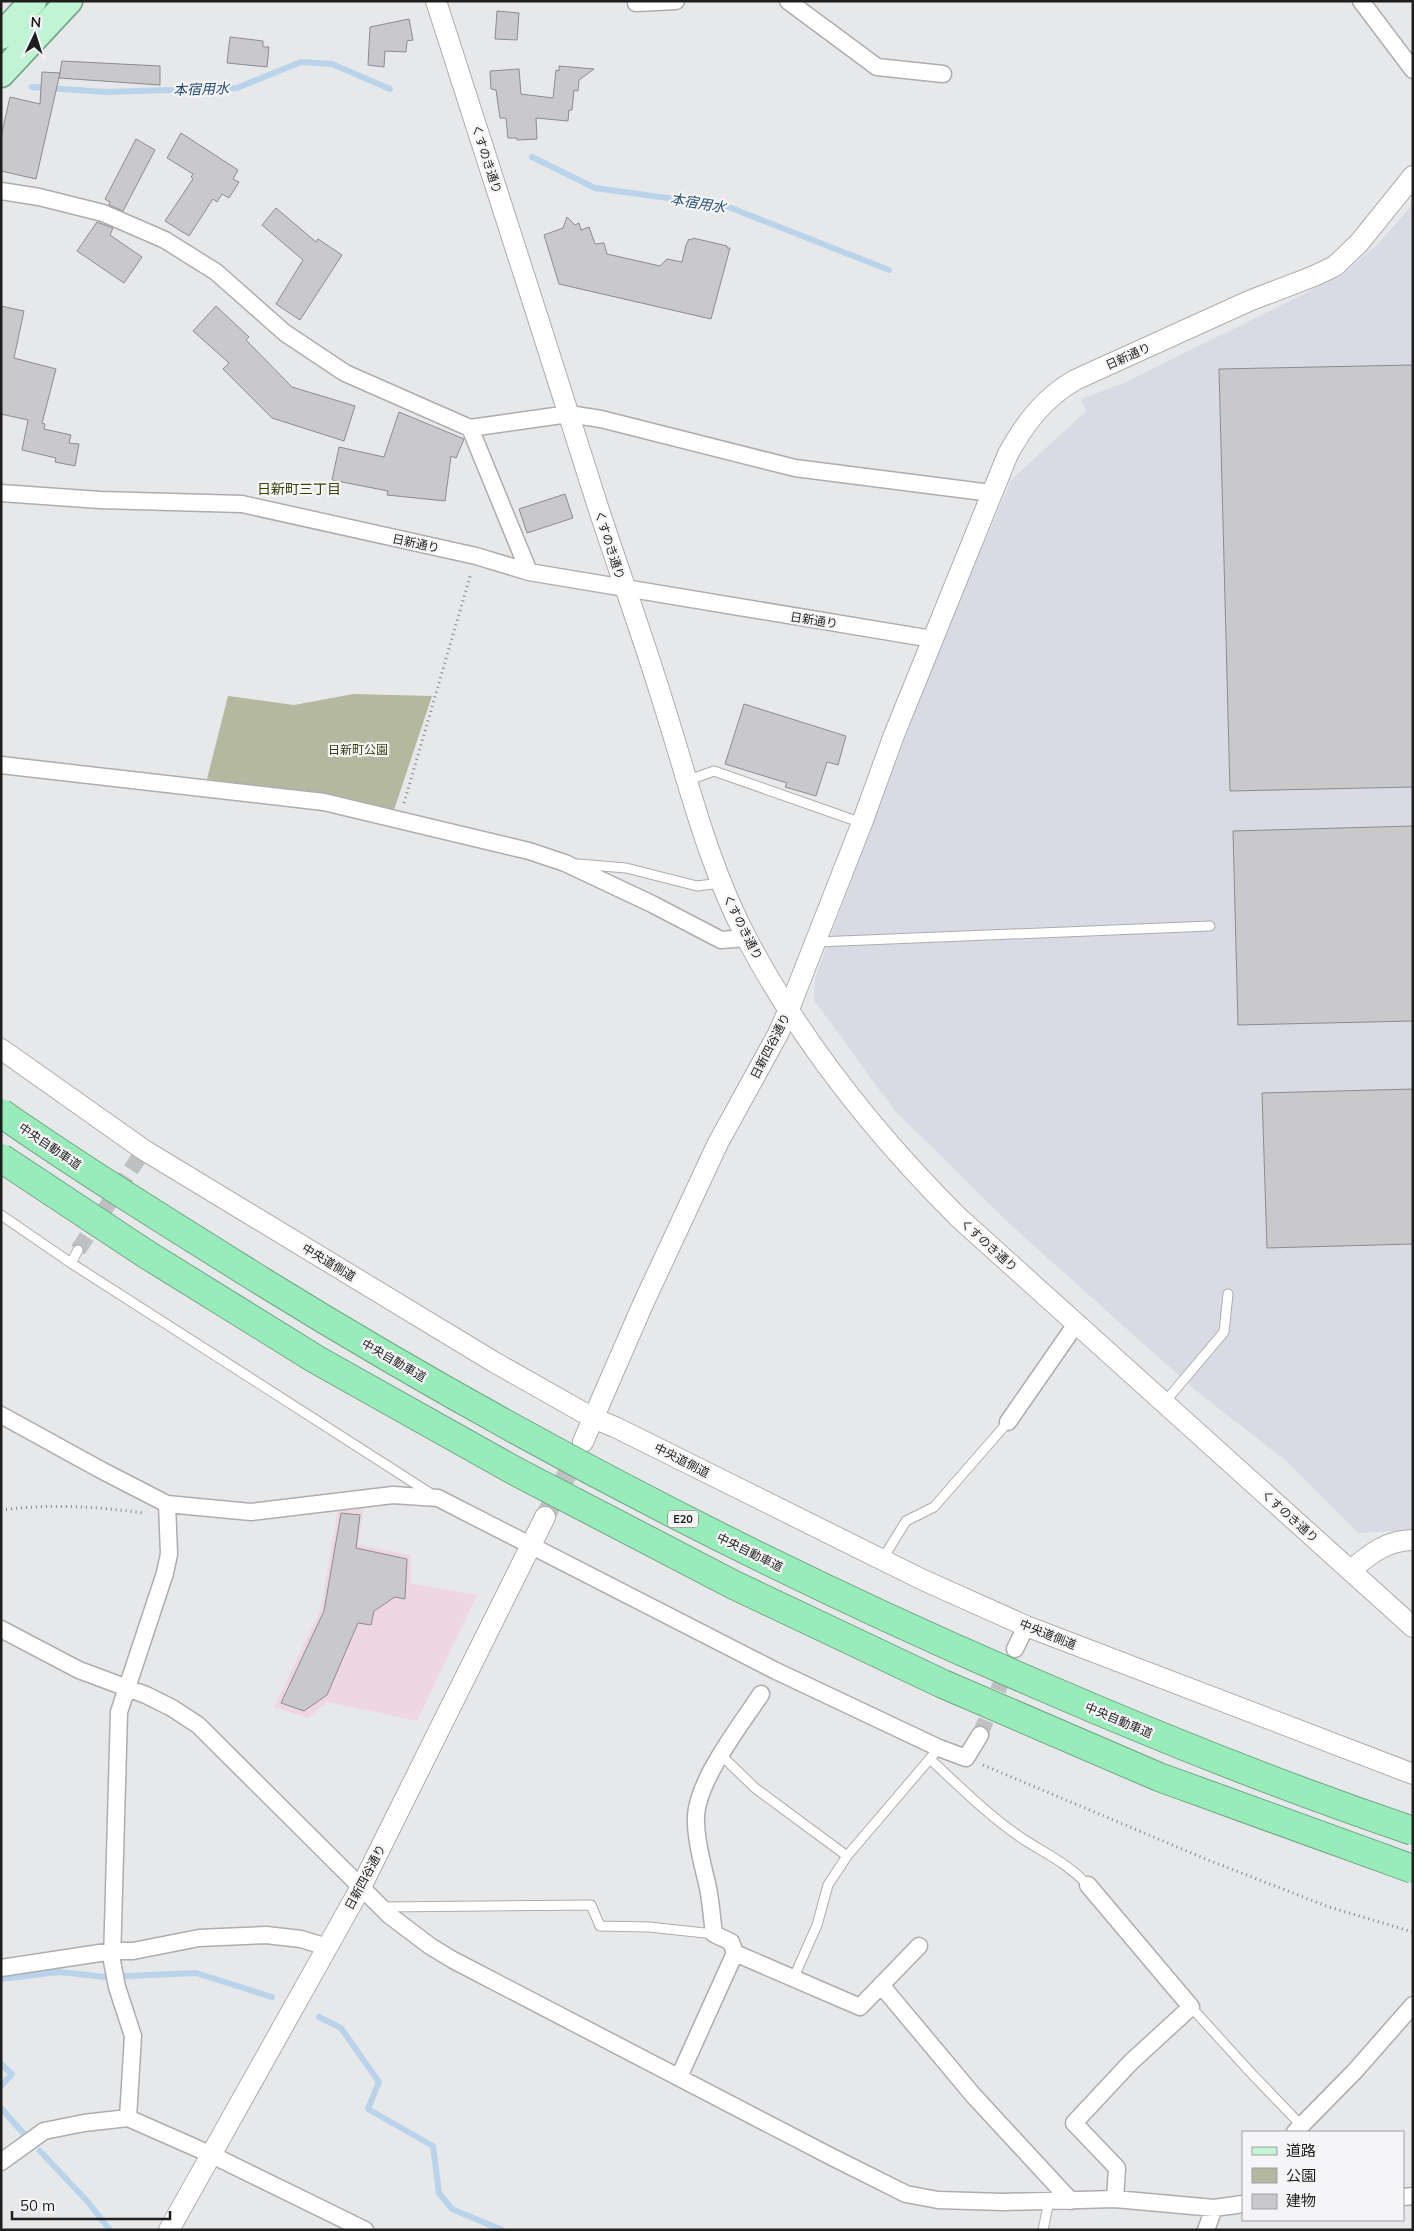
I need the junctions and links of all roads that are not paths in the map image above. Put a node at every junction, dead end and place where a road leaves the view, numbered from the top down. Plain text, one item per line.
1 (33, 1) edge
2 (69, 1) edge
3 (436, 1) edge
4 (636, 1) edge
5 (676, 1) edge
6 (788, 1) edge
7 (1361, 1) edge
8 (1, 36) edge
9 (1413, 70) edge
10 (1, 74) edge
11 (943, 74) dead end
12 (1413, 176) edge
13 (1, 191) edge
14 (569, 414) junction
15 (470, 428) junction
16 (1, 493) edge
17 (991, 494) junction
18 (529, 572) junction
19 (624, 588) junction
20 (932, 639) junction
21 (1, 765) edge
22 (685, 781) junction
23 (862, 823) junction
24 (565, 863) junction
25 (721, 884) junction
26 (1210, 926) dead end
27 (747, 938) junction
28 (816, 942) junction
29 (789, 1009) junction
30 (1, 1050) edge
31 (1, 1112) edge
32 (1, 1158) edge
33 (1, 1215) edge
34 (78, 1250) tunnel mouth
35 (71, 1263) junction
36 (1228, 1294) dead end
37 (1076, 1324) junction
38 (1164, 1404) junction
39 (1, 1415) edge
40 (593, 1418) junction
41 (1008, 1422) joint
42 (583, 1442) tunnel mouth
43 (438, 1498) junction
44 (167, 1504) junction
45 (546, 1517) tunnel mouth
46 (1413, 1540) edge
47 (532, 1544) junction
48 (882, 1560) junction
49 (1351, 1570) junction
50 (1026, 1626) junction
51 (1413, 1627) edge
52 (1, 1629) edge
53 (1015, 1649) tunnel mouth
54 (126, 1687) junction
55 (761, 1694) dead end
56 (980, 1735) tunnel mouth
57 (935, 1754) junction
58 (721, 1755) junction
59 (1413, 1774) edge
60 (1413, 1831) edge
61 (846, 1856) junction
62 (1413, 1869) edge
63 (1088, 1885) joint
64 (361, 1887) junction
65 (381, 1907) junction
66 (714, 1934) junction
67 (919, 1946) dead end
68 (327, 1947) junction
69 (735, 1953) junction
70 (112, 1956) junction
71 (1, 1968) edge
72 (794, 1977) junction
73 (881, 1985) junction
74 (1413, 2005) edge
75 (1191, 2007) junction
76 (679, 2077) junction
77 (128, 2118) junction
78 (1298, 2129) edge
79 (212, 2155) junction
80 (1, 2162) edge
81 (1115, 2199) junction
82 (1049, 2201) junction
83 (1071, 2201) junction
84 (1242, 2202) edge
85 (1214, 2208) junction
86 (169, 2230) edge
87 (365, 2230) edge
88 (1043, 2230) edge
89 (1206, 2230) edge

1 - 8 main road
2 - 10 main road
3 - 14 street, くすのき通り
4 - 5 street
6 - 11 street
7 - 9 street
12 - 17 street, 日新通り
13 - 15 street
14 - 15 street
14 - 17 street
14 - 19 street, くすのき通り
15 - 18 street
16 - 18 street, 日新通り
17 - 20 street, 日新通り
18 - 19 street, 日新通り
19 - 20 street, 日新通り
19 - 22 street, くすのき通り
20 - 23 street, 日新四谷通り
21 - 24 street
22 - 23 lane
22 - 25 street, くすのき通り
23 - 28 street, 日新四谷通り
24 - 25 lane
24 - 27 street
25 - 27 street, くすのき通り
26 - 28 lane
27 - 29 street, くすのき通り
28 - 29 street, 日新四谷通り
29 - 37 street, くすのき通り
29 - 40 street, 日新四谷通り
30 - 40 street, 中央道側道
31 - 60 highway, 中央自動車道 / E20, bridge
32 - 62 highway, bridge
33 - 35 lane
34 - 35 lane
35 - 43 lane
36 - 38 lane
37 - 38 street, くすのき通り
37 - 41 street
38 - 49 street, くすのき通り
39 - 44 street
40 - 42 street, 日新四谷通り
40 - 48 street, 中央道側道
41 - 48 lane
43 - 44 street
43 - 47 street
44 - 54 street
45 - 47 street, 日新四谷通り
46 - 49 street
47 - 57 street
47 - 64 street, 日新四谷通り
48 - 50 street, 中央道側道
49 - 51 street, くすのき通り
50 - 53 street
50 - 59 street, 中央道側道
52 - 54 street
54 - 64 street
54 - 70 street
55 - 58 street
56 - 57 street
57 - 61 lane
57 - 63 lane
58 - 61 lane
58 - 66 street
61 - 72 lane
63 - 75 street
64 - 65 street
64 - 68 street, 日新四谷通り
65 - 66 lane
65 - 76 street
66 - 69 street
67 - 73 street
68 - 70 street
68 - 79 street, 日新四谷通り
69 - 72 street
69 - 76 street
70 - 71 street
70 - 77 street
72 - 73 street
73 - 83 street
74 - 78 street
75 - 78 lane
75 - 81 street
76 - 82 street
77 - 79 street
77 - 80 street
79 - 86 street, 日新四谷通り
79 - 87 street
81 - 83 street
81 - 85 street
82 - 83 street
82 - 88 lane
84 - 85 street
85 - 89 street

